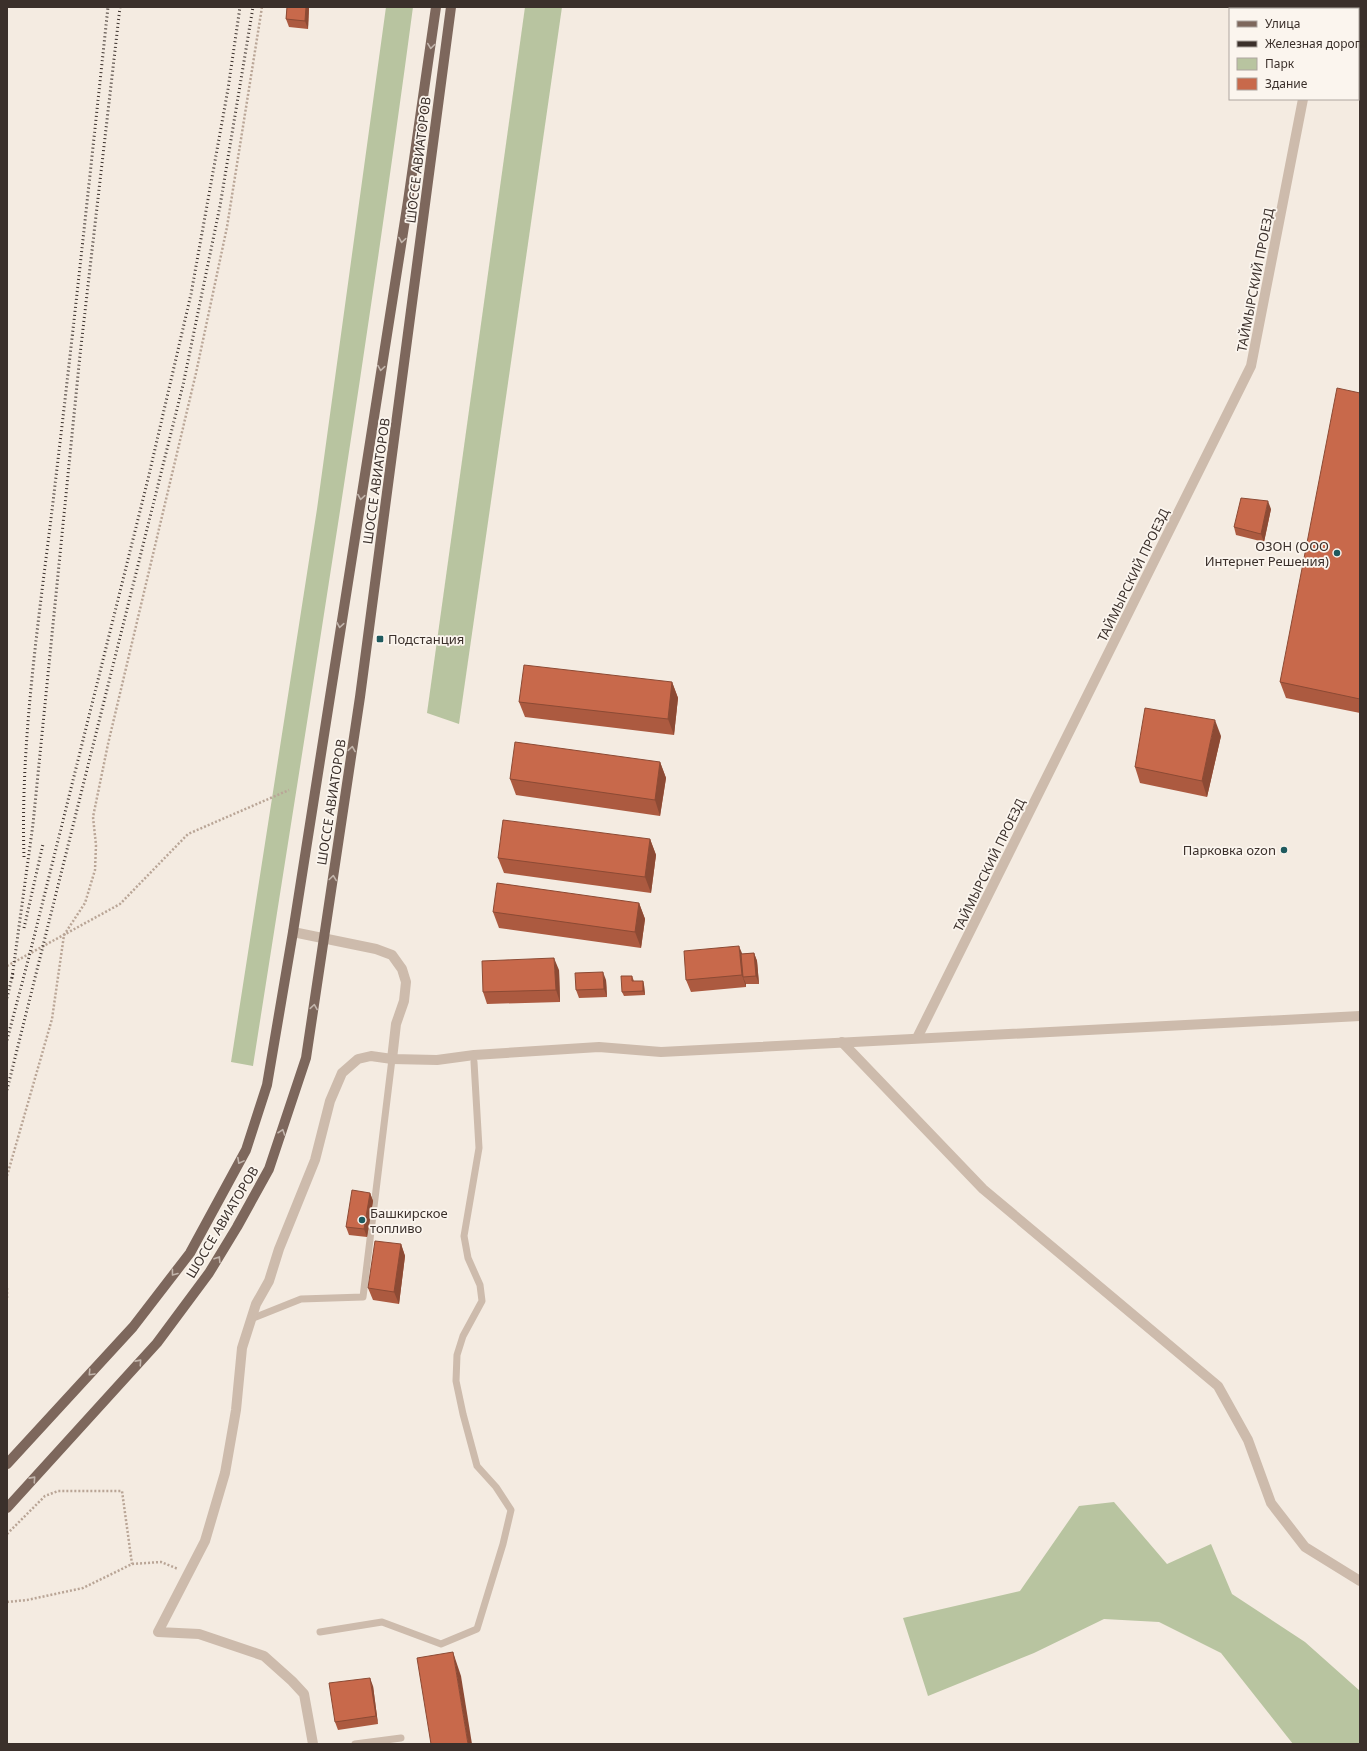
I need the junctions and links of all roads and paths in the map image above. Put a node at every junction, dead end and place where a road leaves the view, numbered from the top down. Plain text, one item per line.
1 (262, 7) edge
2 (436, 7) edge
3 (451, 7) edge
4 (1303, 100) edge
5 (289, 790) dead end
6 (293, 932) junction
7 (64, 935) junction
8 (325, 938) junction
9 (7, 966) edge
10 (1360, 1016) edge
11 (917, 1038) junction
12 (842, 1042) junction
13 (392, 1059) junction
14 (474, 1062) dead end
15 (7, 1176) edge
16 (7, 1288) edge
17 (7, 1298) edge
18 (251, 1319) junction
19 (7, 1464) edge
20 (7, 1508) edge
21 (7, 1534) edge
22 (132, 1564) junction
23 (188, 1574) junction
24 (1360, 1581) edge
25 (7, 1602) edge
26 (320, 1632) dead end
27 (401, 1738) dead end
28 (313, 1744) edge
29 (355, 1744) edge

1 - 7 path
2 -> 6 main road, ШОССЕ АВИАТОРОВ
8 -> 3 main road, ШОССЕ АВИАТОРОВ
4 - 11 street, ТАЙМЫРСКИЙ ПРОЕЗД
5 - 7 path
6 - 8 street
6 -> 19 main road, ШОССЕ АВИАТОРОВ
7 - 9 path
7 - 15 path
8 - 13 street
20 -> 8 main road, ШОССЕ АВИАТОРОВ
10 - 11 street
11 - 12 street
12 - 13 street
12 - 24 street
13 - 18 street
13 - 18 lane
14 - 26 lane
16 - 17 path
18 - 23 street
21 - 22 path
22 - 23 path
22 - 25 path
23 - 28 street
27 - 29 lane

